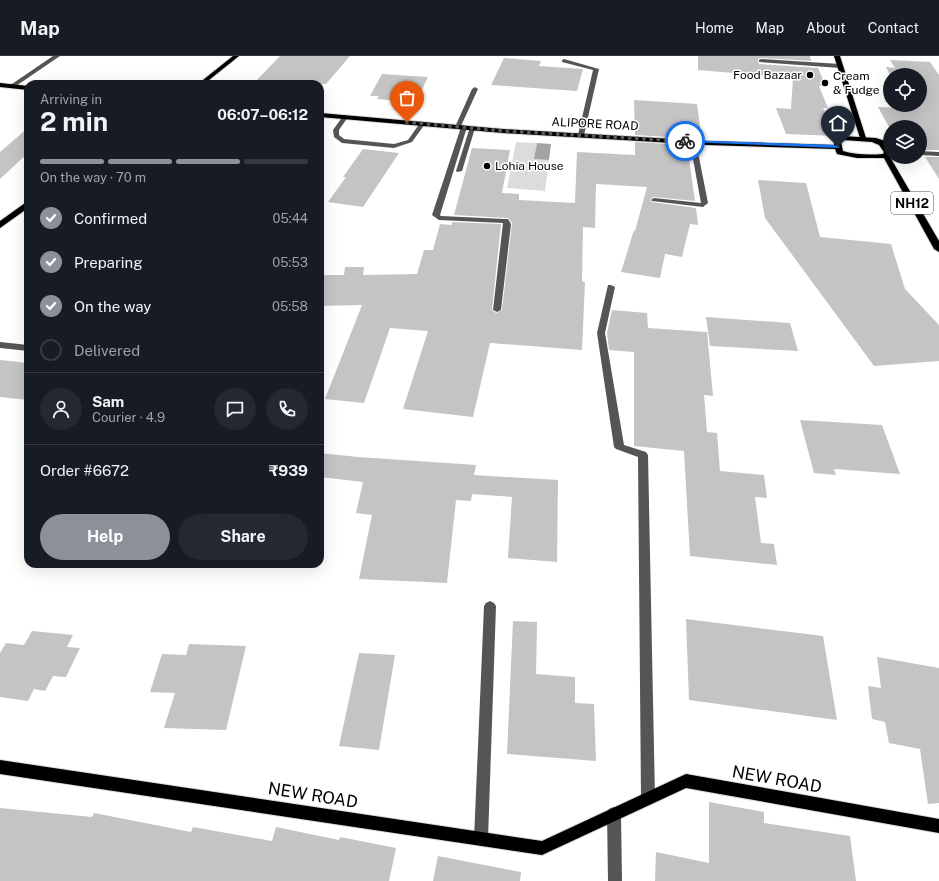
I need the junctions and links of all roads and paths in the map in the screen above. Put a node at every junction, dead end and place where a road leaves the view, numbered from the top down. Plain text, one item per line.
1 (57, 56) edge
2 (236, 56) edge
3 (837, 56) edge
4 (761, 58) edge
5 (564, 61) dead end
6 (840, 65) junction
7 (206, 80) edge
8 (0, 85) edge
9 (11, 86) junction
10 (24, 88) edge
11 (475, 89) dead end
12 (324, 115) edge
13 (345, 117) junction
14 (422, 124) junction
15 (461, 127) junction
16 (472, 128) junction
17 (581, 135) junction
18 (863, 138) junction
19 (693, 142) junction
20 (883, 145) edge
21 (838, 147) junction
22 (927, 153) edge
23 (883, 154) edge
24 (939, 154) edge
25 (894, 164) edge
26 (459, 171) dead end
27 (654, 200) dead end
28 (24, 207) edge
29 (0, 225) edge
30 (939, 249) edge
31 (611, 287) dead end
32 (497, 310) dead end
33 (0, 345) edge
34 (24, 348) edge
35 (490, 606) dead end
36 (0, 767) edge
37 (648, 798) junction
38 (614, 814) junction
39 (939, 826) edge
40 (481, 839) junction
41 (615, 881) edge

1 - 9 street
2 - 7 main road
3 - 6 main road
4 - 6 street
5 - 17 street
6 - 18 main road
8 - 9 highway
9 - 10 highway
11 - 15 street
12 - 13 highway, ALIPORE ROAD
13 - 14 highway, ALIPORE ROAD
13 - 14 street
14 - 15 highway, ALIPORE ROAD
15 - 16 highway, ALIPORE ROAD
15 - 32 street
16 - 17 highway, ALIPORE ROAD
16 - 26 street
17 - 19 highway, ALIPORE ROAD
18 - 20 highway, NH12
18 - 21 highway, NH12
19 - 21 highway, ALIPORE ROAD
19 - 27 street
21 - 23 highway
22 - 24 street
25 - 30 highway, NH12
28 - 29 highway
31 - 37 street
33 - 34 street
35 - 40 street
36 - 40 main road, NEW ROAD
37 - 38 main road, NEW ROAD
37 - 39 main road, NEW ROAD
38 - 40 main road, NEW ROAD
38 - 41 street

